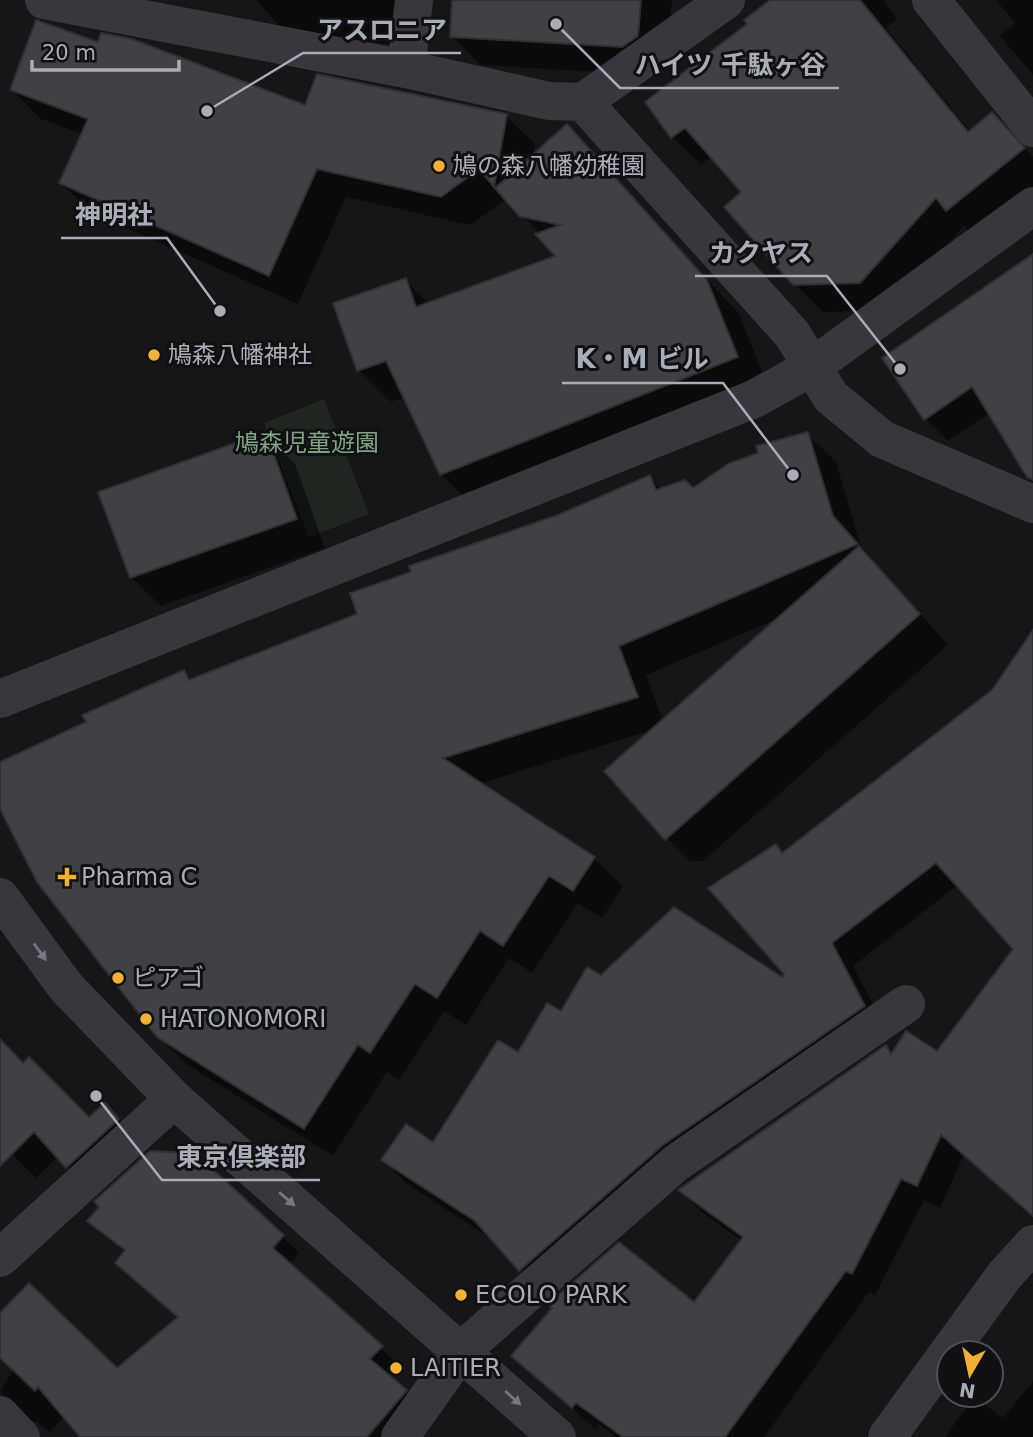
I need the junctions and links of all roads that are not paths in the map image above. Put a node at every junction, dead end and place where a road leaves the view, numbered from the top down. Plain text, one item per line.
1 (44, 0) edge
2 (414, 0) edge
3 (726, 0) edge
4 (931, 0) edge
5 (406, 69) junction
6 (583, 103) junction
7 (1033, 128) edge
8 (1033, 206) edge
9 (812, 367) junction
10 (1033, 504) edge
11 (0, 699) edge
12 (0, 897) edge
13 (906, 1004) dead end
14 (174, 1099) junction
15 (1033, 1244) edge
16 (0, 1258) edge
17 (461, 1351) junction
18 (0, 1415) edge
19 (21, 1437) edge
20 (400, 1437) edge
21 (556, 1437) edge
22 (887, 1437) edge

1 - 5 street
2 - 5 street
3 - 6 street
4 - 7 street
5 - 6 street
6 - 9 street
8 - 9 street
9 - 10 street
9 - 11 street
12 -> 14 street
13 - 17 street
14 - 16 street
14 -> 17 street
15 - 22 street
17 - 20 street
17 -> 21 street
18 - 19 street

